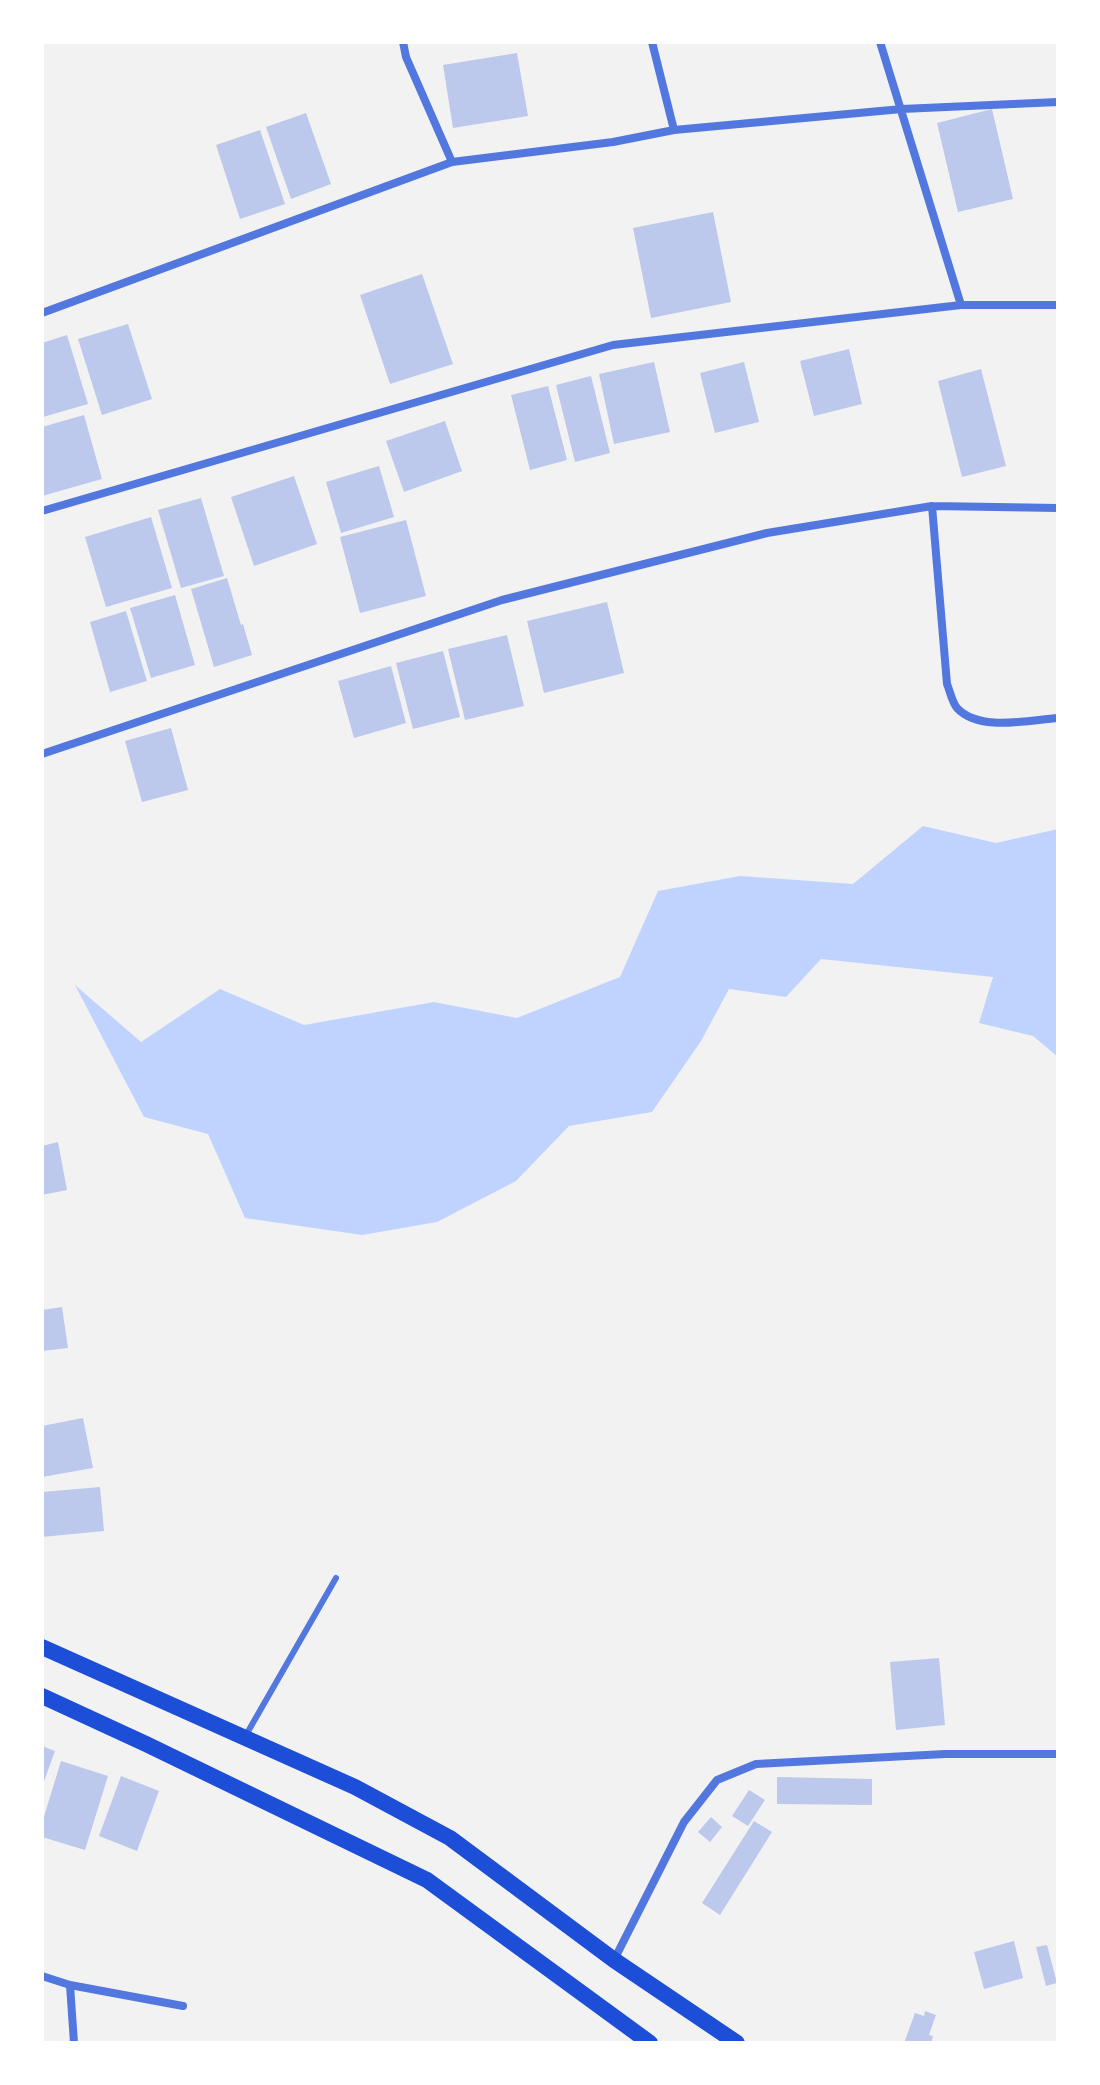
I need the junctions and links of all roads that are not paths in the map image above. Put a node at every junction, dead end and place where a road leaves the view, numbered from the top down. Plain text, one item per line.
1 (403, 42) edge
2 (652, 42) edge
3 (880, 42) edge
4 (1058, 102) edge
5 (902, 109) junction
6 (674, 130) junction
7 (452, 162) junction
8 (961, 305) junction
9 (1058, 305) edge
10 (42, 313) edge
11 (932, 506) junction
12 (1058, 508) edge
13 (42, 511) edge
14 (1058, 718) edge
15 (42, 754) edge
16 (336, 1578) dead end
17 (42, 1647) edge
18 (42, 1696) edge
19 (245, 1737) junction
20 (1058, 1754) edge
21 (614, 1960) junction
22 (42, 1976) edge
23 (70, 1985) junction
24 (183, 2006) dead end
25 (74, 2043) edge
26 (650, 2043) edge
27 (737, 2043) edge

1 - 7 street
2 - 6 street
3 - 5 street
4 - 5 street
5 - 6 street
5 - 8 street
6 - 7 street
7 - 10 street
8 - 9 street
8 - 13 street
11 - 12 street
11 - 14 street
11 - 15 street
16 - 19 lane
17 - 19 main road
18 - 26 main road
19 - 21 main road
20 - 21 street
21 - 27 main road
22 - 23 street
23 - 24 street
23 - 25 street

